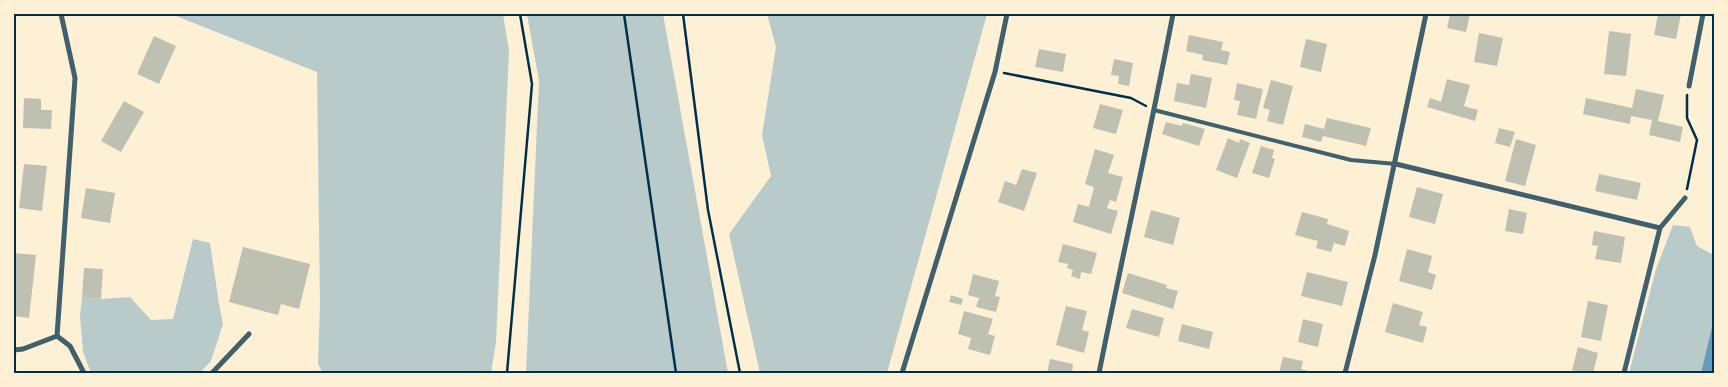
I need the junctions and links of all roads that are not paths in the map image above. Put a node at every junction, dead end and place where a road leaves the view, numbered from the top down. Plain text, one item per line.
1 (61, 14) edge
2 (1007, 14) edge
3 (1173, 14) edge
4 (1426, 14) edge
5 (1703, 14) edge
6 (1689, 86) road end
7 (1154, 110) junction
8 (1396, 164) junction
9 (1685, 198) road end
10 (1660, 228) junction
11 (249, 334) dead end
12 (57, 336) junction
13 (14, 350) edge
14 (84, 373) edge
15 (212, 373) edge
16 (902, 373) edge
17 (1099, 373) edge
18 (1345, 373) edge
19 (1624, 373) edge

1 - 12 street
2 - 16 street
3 - 7 street
4 - 8 street
5 - 6 street
7 - 8 lane
7 - 17 street
8 - 10 street
8 - 18 street
9 - 10 street
10 - 19 street
11 - 15 street
12 - 13 street
12 - 14 street

